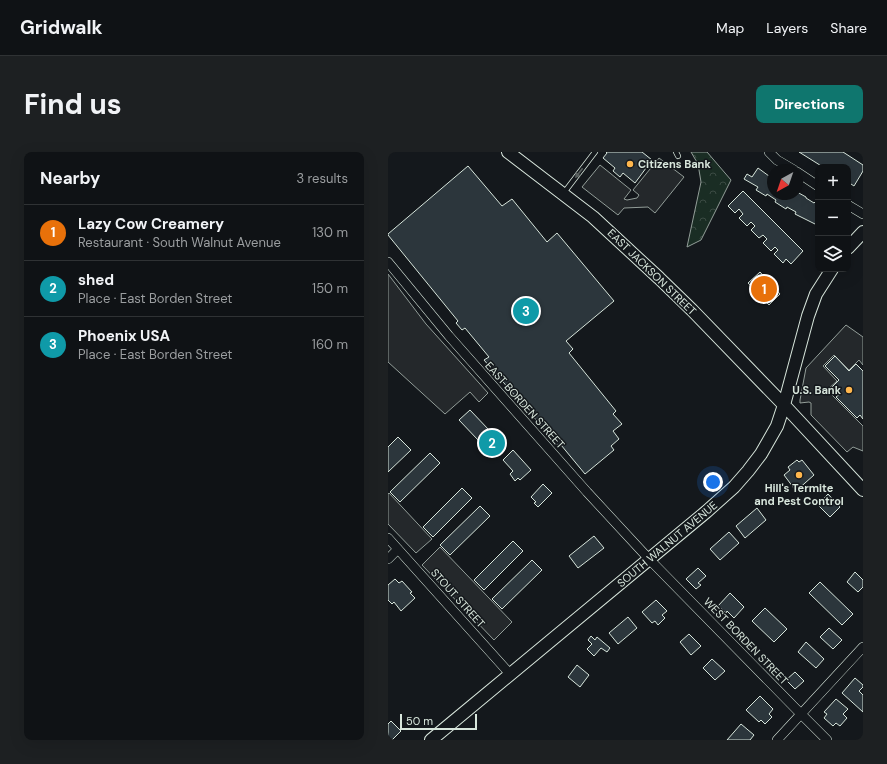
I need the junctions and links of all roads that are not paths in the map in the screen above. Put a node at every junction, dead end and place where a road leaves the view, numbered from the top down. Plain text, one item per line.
1 (508, 152) edge
2 (594, 152) edge
3 (769, 152) edge
4 (784, 164) edge
5 (803, 176) edge
6 (815, 184) edge
7 (563, 194) junction
8 (851, 207) edge
9 (863, 214) edge
10 (863, 232) edge
11 (851, 245) edge
12 (388, 262) edge
13 (830, 272) edge
14 (784, 405) junction
15 (863, 490) edge
16 (388, 538) edge
17 (398, 549) junction
18 (388, 559) edge
19 (649, 559) junction
20 (863, 647) edge
21 (510, 674) junction
22 (801, 714) junction
23 (431, 740) edge
24 (777, 740) edge
25 (827, 740) edge

1 - 7 street, EAST JACKSON STREET
2 -> 7 lane
3 - 4 street
5 - 6 street
7 - 14 street, EAST JACKSON STREET
8 - 9 street
10 - 11 street
12 - 19 street, EAST BORDEN STREET
13 - 14 street, SOUTH WALNUT AVENUE
14 - 15 street, EAST JACKSON STREET
14 - 19 street, SOUTH WALNUT AVENUE
16 - 17 street, STOUT STREET
17 - 18 street
17 - 21 street, STOUT STREET
19 - 21 street, SOUTH WALNUT AVENUE
19 - 22 street, WEST BORDEN STREET
20 - 22 street
21 - 23 street, SOUTH WALNUT AVENUE
22 - 24 street
22 - 25 street, WEST BORDEN STREET

